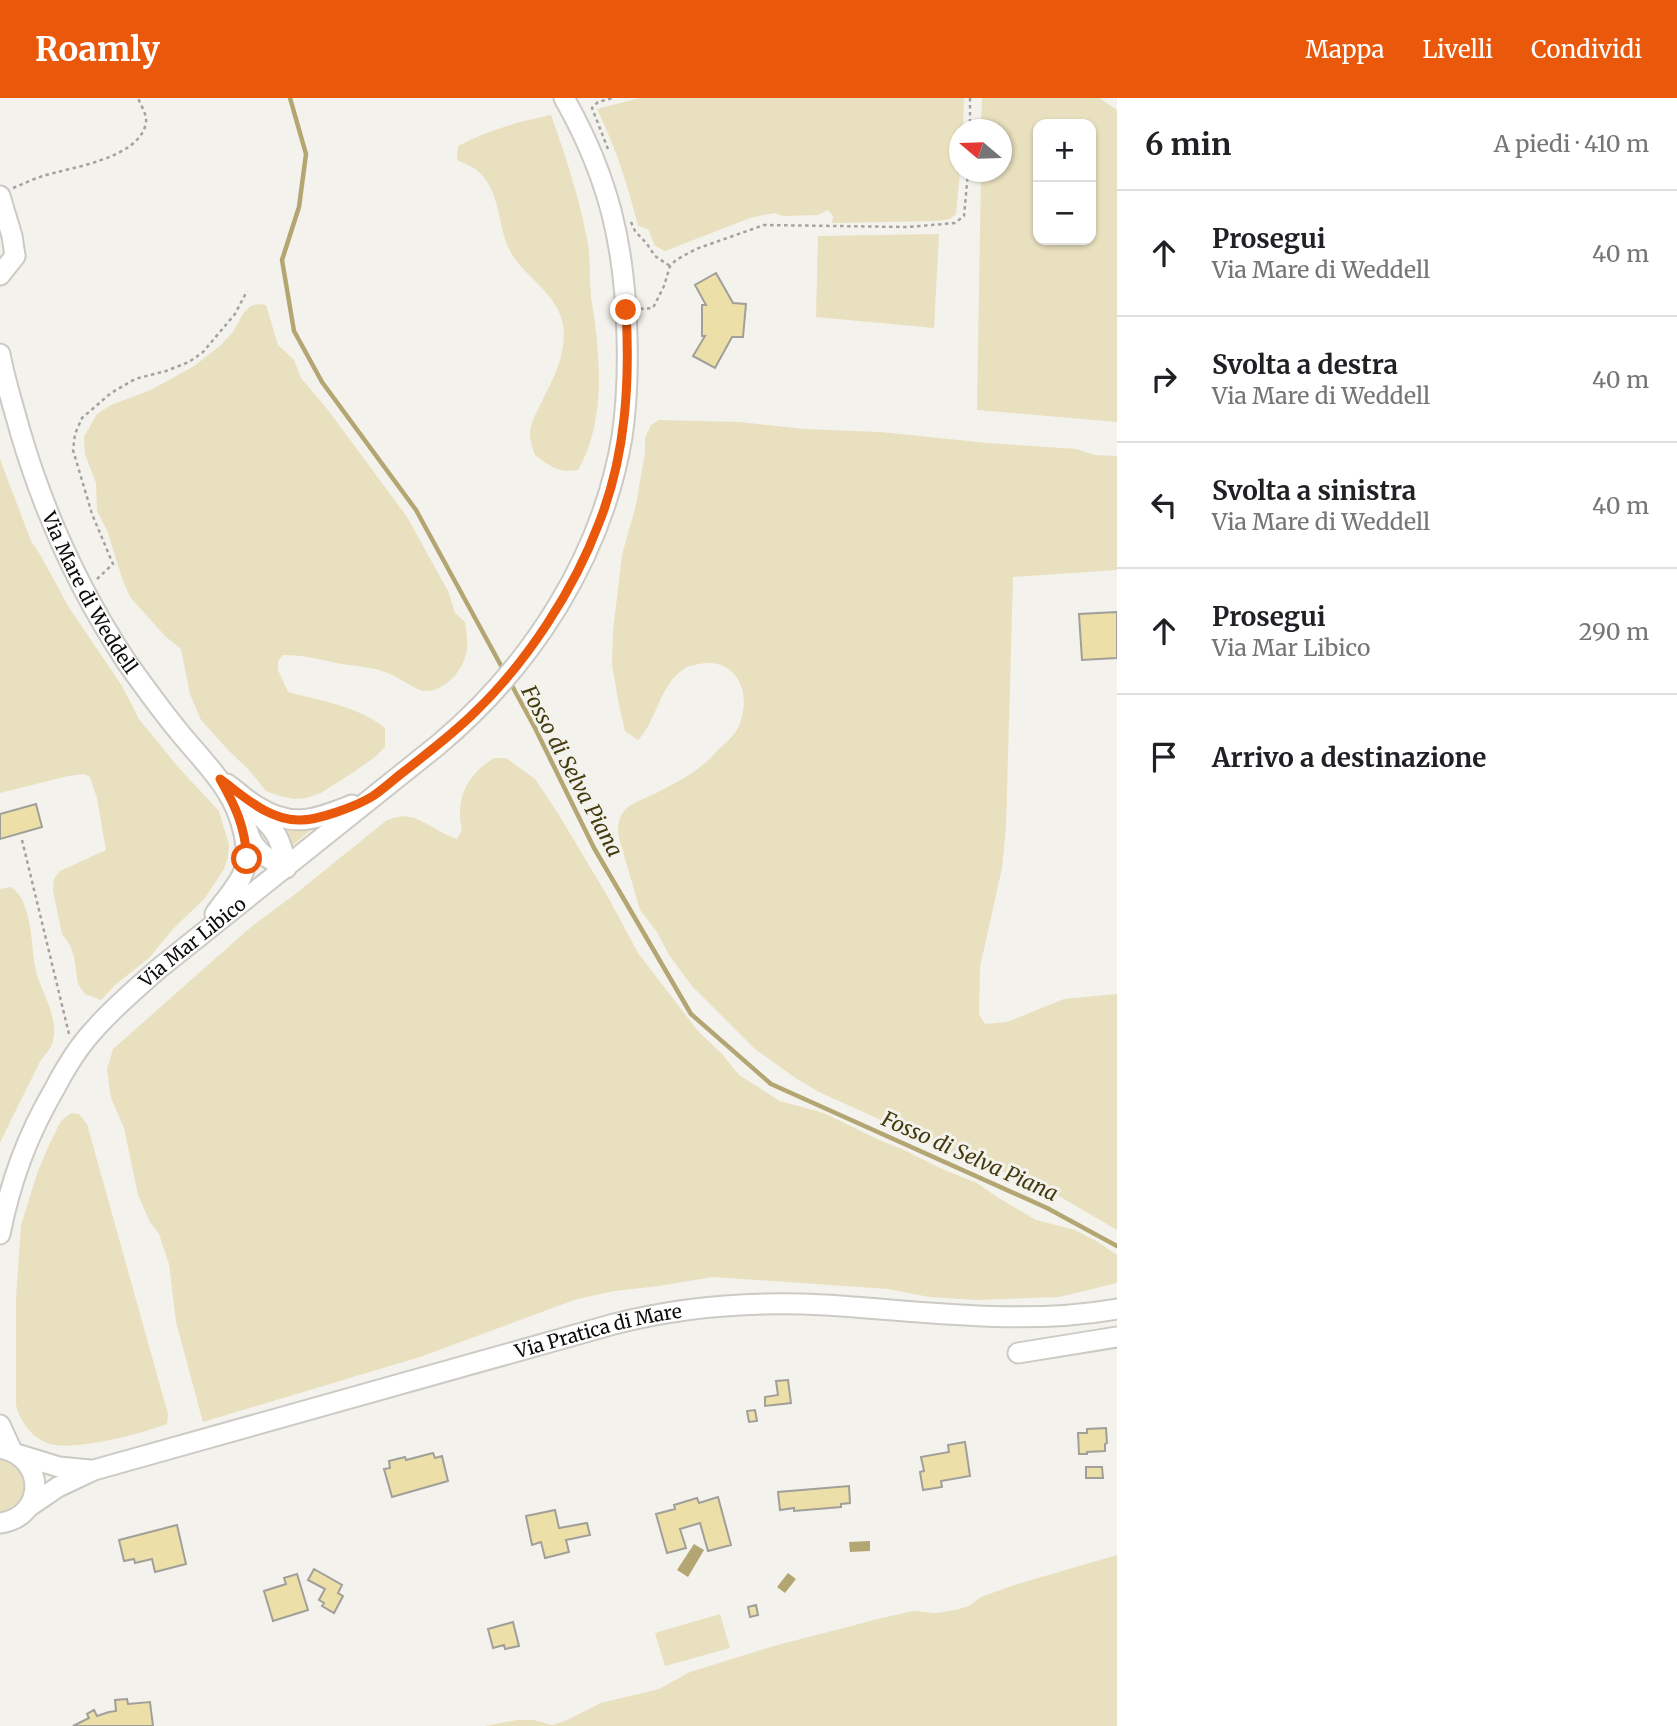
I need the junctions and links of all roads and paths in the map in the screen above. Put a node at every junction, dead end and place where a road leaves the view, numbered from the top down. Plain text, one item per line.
1 (138, 98) edge
2 (564, 98) edge
3 (613, 98) edge
4 (970, 98) edge
5 (970, 119) edge
6 (611, 156) dead end
7 (967, 182) edge
8 (6, 192) edge
9 (629, 217) dead end
10 (7, 260) edge
11 (670, 266) junction
12 (0, 275) edge
13 (247, 291) dead end
14 (626, 310) junction
15 (0, 354) edge
16 (2, 374) edge
17 (86, 593) junction
18 (220, 779) junction
19 (372, 797) junction
20 (22, 840) dead end
21 (286, 868) junction
22 (200, 935) junction
23 (75, 1056) junction
24 (0, 1234) edge
25 (1117, 1309) edge
26 (1117, 1337) edge
27 (1018, 1353) dead end
28 (0, 1425) edge
29 (10, 1451) edge
30 (94, 1470) junction
31 (30, 1506) junction
32 (0, 1523) edge

1 - 8 path
2 - 14 street, Via Mar Libico
3 - 6 path
4 - 5 path
7 - 11 path
8 - 10 street
9 - 11 path
10 - 12 street
11 - 14 path
13 - 17 path
14 - 19 street, Via Mar Libico
15 - 16 street, Via Mare di Weddell
16 - 17 street, Via Mare di Weddell
17 - 18 street, Via Mare di Weddell
18 - 19 street, Via Mare di Weddell
18 - 21 street
18 - 22 street, Via Mare di Weddell
19 - 21 street, Via Mar Libico
20 - 23 path
21 - 22 street, Via Mar Libico
22 - 23 street, Via Mar Libico
23 - 24 street, Via Mar Libico
25 - 30 street, Via Pratica di Mare
26 - 27 street
28 - 29 street
29 - 30 street, Via Pratica di Mare
29 - 31 street
30 - 31 street, Via Pratica di Mare
31 - 32 street, Via Pratica di Mare

